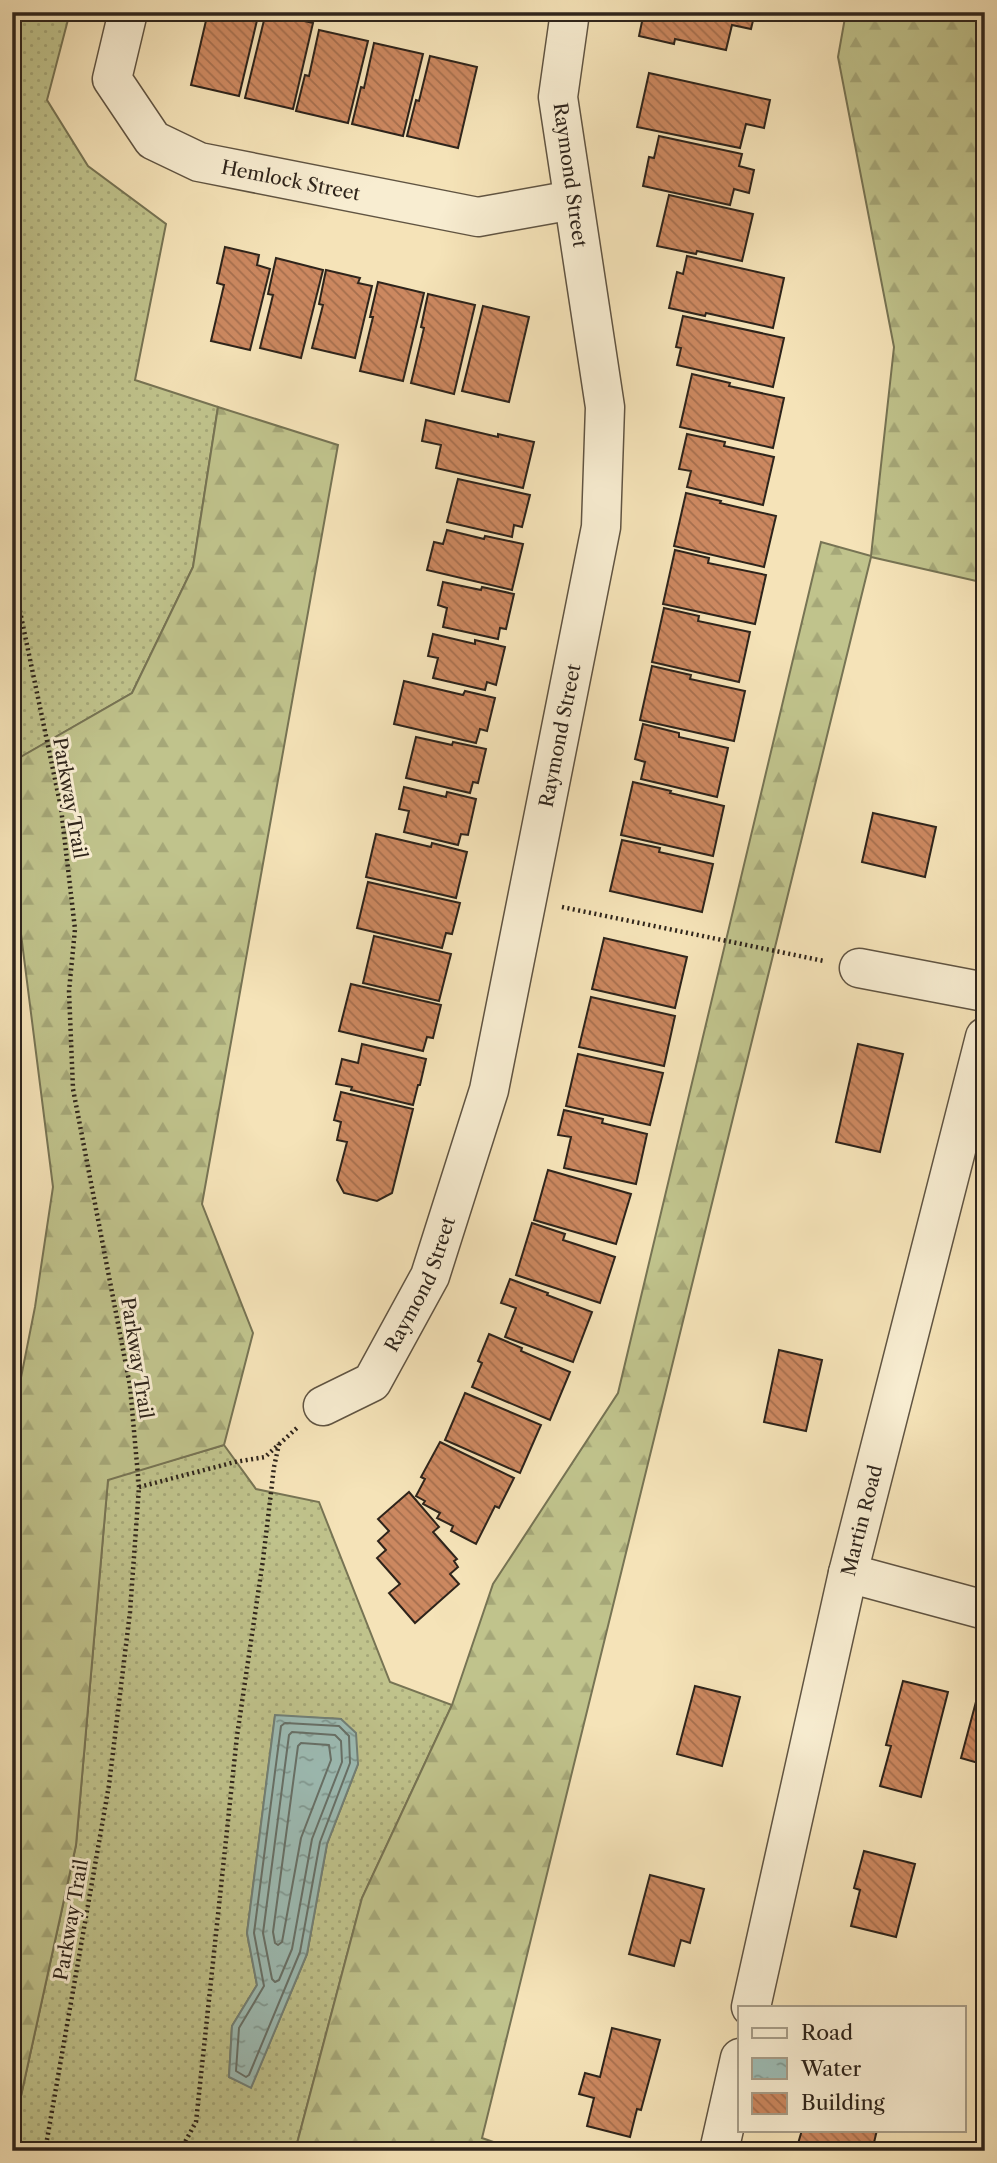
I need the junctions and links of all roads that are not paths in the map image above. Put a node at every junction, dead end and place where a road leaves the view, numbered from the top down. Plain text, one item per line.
1 (128, 12) edge
2 (570, 12) edge
3 (573, 200) junction
4 (859, 968) road end
5 (985, 992) edge
6 (985, 1037) edge
7 (323, 1406) road end
8 (848, 1573) junction
9 (985, 1610) edge
10 (751, 2006) edge
11 (738, 2067) edge
12 (719, 2151) edge

1 - 3 street, Hemlock Street
2 - 3 street, Raymond Street
3 - 7 street, Raymond Street
4 - 5 street
6 - 8 street, Martin Road
8 - 9 street
8 - 10 street, Martin Road
11 - 12 street

